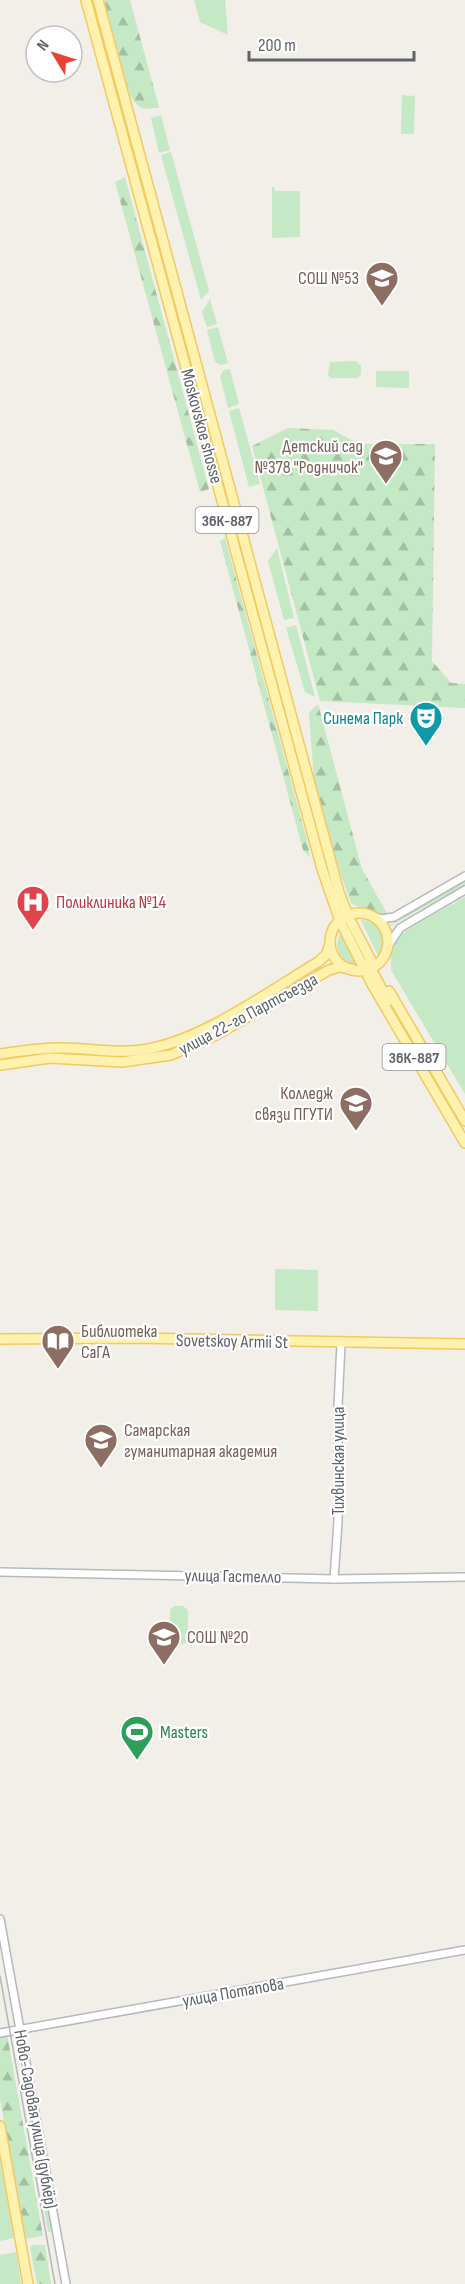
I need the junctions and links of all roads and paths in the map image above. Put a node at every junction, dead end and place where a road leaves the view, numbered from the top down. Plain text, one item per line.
1 (86, 0) edge
2 (91, 0) edge
3 (98, 0) edge
4 (124, 117) junction
5 (465, 876) edge
6 (465, 890) edge
7 (370, 915) junction
8 (344, 918) junction
9 (330, 944) junction
10 (388, 946) junction
11 (370, 968) junction
12 (352, 969) junction
13 (0, 1054) edge
14 (0, 1065) edge
15 (465, 1121) edge
16 (465, 1132) edge
17 (465, 1143) edge
18 (0, 1339) edge
19 (341, 1343) junction
20 (465, 1344) edge
21 (0, 1572) edge
22 (465, 1577) edge
23 (334, 1579) junction
24 (0, 1919) edge
25 (465, 1950) edge
26 (20, 2030) junction
27 (0, 2032) edge
28 (0, 2126) edge
29 (28, 2284) edge
30 (66, 2284) edge

1 - 4 main road, Moskovskoe shosse / 36К-887
2 - 4 main road, Moskovskoe shosse / 36К-887
3 - 4 main road, Moskovskoe shosse / 36К-887
4 - 8 main road, Moskovskoe shosse / 36К-887
5 - 7 street
6 - 10 street
7 - 8 main road
7 - 10 main road
8 - 9 main road
8 - 11 main road, Moskovskoe shosse / 36К-887
9 - 12 main road
9 - 13 main road, улица 22-го Партсъезда
10 - 11 main road
11 - 12 main road
11 - 15 main road, Moskovskoe shosse / 36К-887
11 - 16 main road, Moskovskoe shosse / 36К-887
11 - 17 main road, Moskovskoe shosse / 36К-887
12 - 14 main road, улица 22-го Партсъезда
18 - 19 main road, Sovetskoy Armii St
19 - 20 main road, Sovetskoy Armii St
19 - 23 street, Тихвинская улица
21 - 23 street, улица Гастелло
22 - 23 street, улица Гастелло
24 - 26 street, Ново-Садовая улица (дублёр)
25 - 26 street, улица Потапова
26 - 27 street, улица Потапова
26 - 30 street, Ново-Садовая улица (дублёр)
28 - 29 main road

